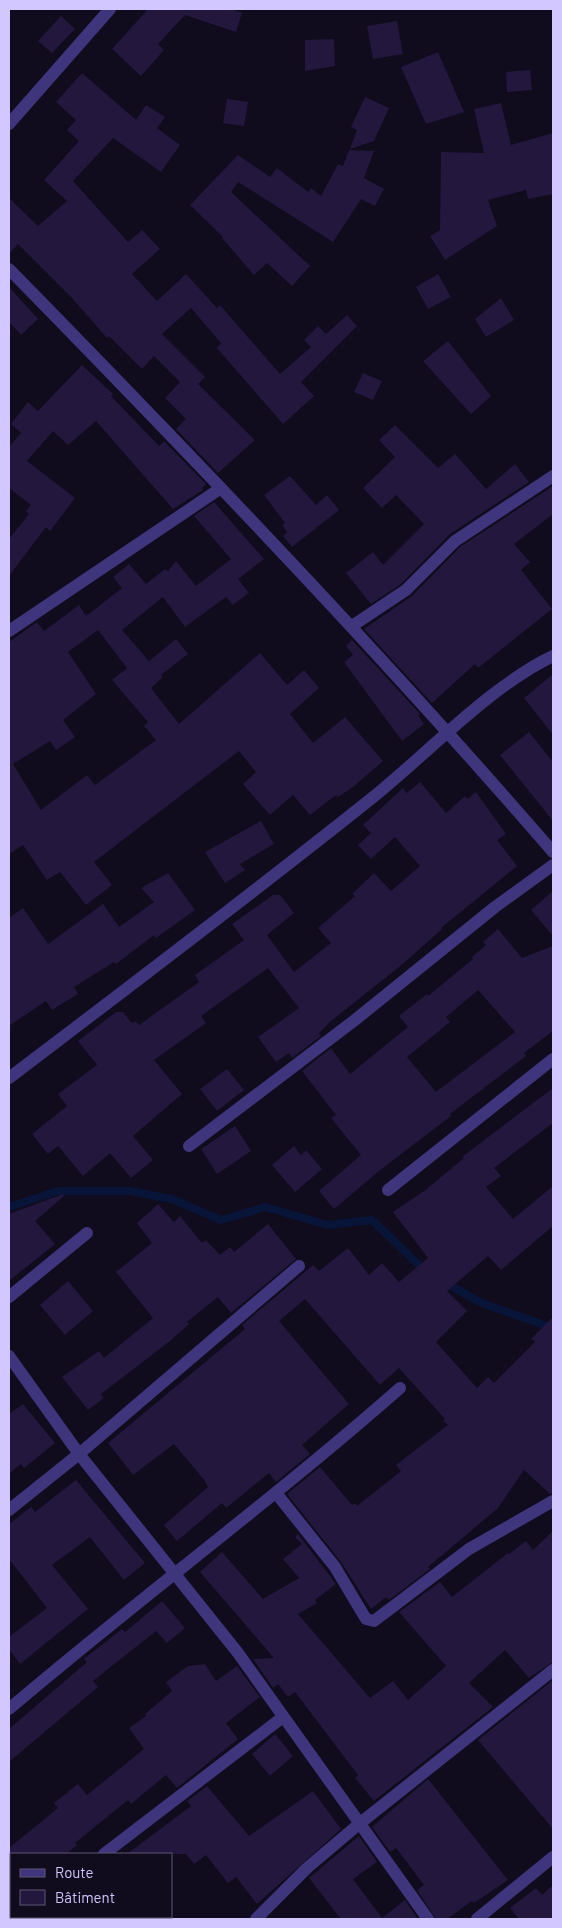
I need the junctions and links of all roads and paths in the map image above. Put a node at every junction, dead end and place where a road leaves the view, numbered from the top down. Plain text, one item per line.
1 (110, 9) edge
2 (9, 124) edge
3 (9, 269) edge
4 (553, 476) edge
5 (221, 488) junction
6 (352, 626) junction
7 (9, 632) edge
8 (553, 656) edge
9 (449, 732) junction
10 (553, 852) edge
11 (553, 865) edge
12 (553, 1059) edge
13 (9, 1078) edge
14 (189, 1146) dead end
15 (388, 1190) dead end
16 (87, 1233) dead end
17 (299, 1266) dead end
18 (9, 1297) edge
19 (9, 1356) edge
20 (400, 1388) dead end
21 (79, 1454) junction
22 (276, 1493) junction
23 (553, 1501) edge
24 (9, 1510) edge
25 (173, 1573) junction
26 (553, 1670) edge
27 (9, 1709) edge
28 (283, 1718) junction
29 (359, 1824) junction
30 (105, 1853) edge
31 (553, 1857) edge
32 (256, 1919) edge
33 (428, 1919) edge
34 (477, 1919) edge

1 - 2 street
3 - 5 street
4 - 6 street
5 - 6 street
5 - 7 street
6 - 9 street
8 - 9 street
9 - 10 street
9 - 13 street
11 - 14 street
12 - 15 street
16 - 18 street
17 - 21 street
19 - 21 street
20 - 22 street
21 - 24 street
21 - 25 street
22 - 23 street
22 - 25 street
25 - 27 street
25 - 28 street
26 - 29 street
28 - 29 street
28 - 30 street
29 - 32 street
29 - 33 street
31 - 34 street

